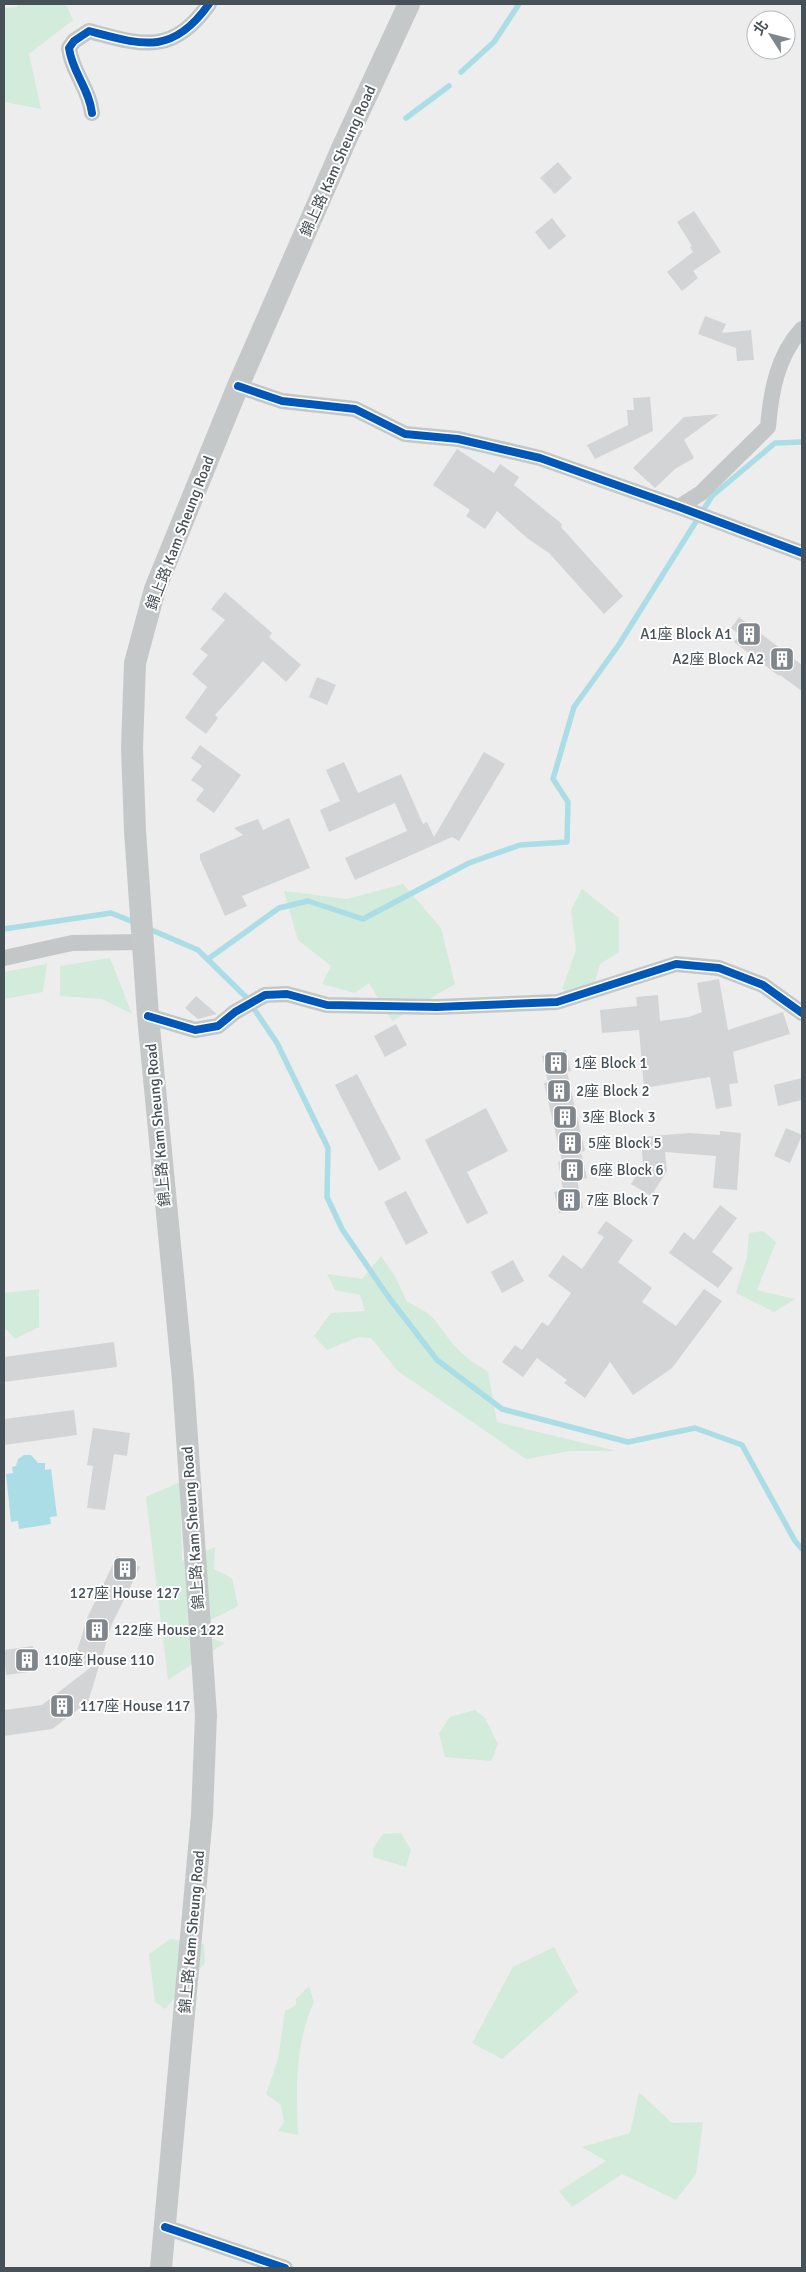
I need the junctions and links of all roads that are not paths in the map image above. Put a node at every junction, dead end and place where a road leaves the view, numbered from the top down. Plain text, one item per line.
1 (208, 4) edge
2 (409, 4) edge
3 (92, 113) dead end
4 (802, 329) edge
5 (238, 386) junction
6 (684, 509) junction
7 (802, 553) edge
8 (143, 938) junction
9 (4, 958) edge
10 (802, 1013) edge
11 (148, 1016) junction
12 (164, 2227) junction
13 (161, 2268) edge
14 (284, 2268) edge

1 - 3 street
2 - 5 main road, 錦上路 Kam Sheung Road
4 - 6 street
5 - 6 street
5 - 8 main road, 錦上路 Kam Sheung Road
6 - 7 street
8 - 9 street
8 - 11 main road, 錦上路 Kam Sheung Road
10 - 11 street
11 - 12 main road, 錦上路 Kam Sheung Road
12 - 13 main road, 錦上路 Kam Sheung Road
12 - 14 street

